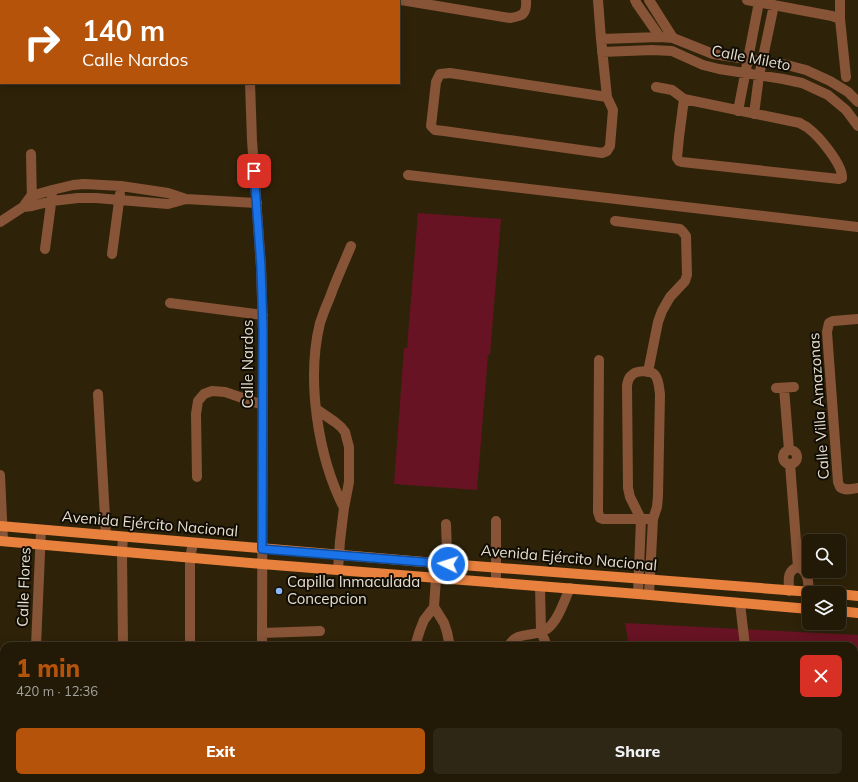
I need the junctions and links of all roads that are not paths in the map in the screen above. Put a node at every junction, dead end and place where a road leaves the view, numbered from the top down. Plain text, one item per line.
1 (401, 0) edge
2 (526, 0) edge
3 (598, 0) edge
4 (635, 0) edge
5 (649, 0) edge
6 (747, 0) edge
7 (840, 0) edge
8 (758, 2) junction
9 (774, 4) junction
10 (840, 19) junction
11 (660, 37) junction
12 (673, 38) junction
13 (601, 39) junction
14 (602, 52) junction
15 (748, 59) junction
16 (762, 62) junction
17 (745, 74) junction
18 (759, 76) junction
19 (846, 77) dead end
20 (250, 84) edge
21 (656, 87) dead end
22 (607, 97) junction
23 (684, 100) junction
24 (858, 102) edge
25 (846, 110) junction
26 (738, 111) junction
27 (754, 114) junction
28 (858, 126) edge
29 (31, 154) dead end
30 (408, 175) dead end
31 (121, 186) junction
32 (52, 190) junction
33 (186, 199) junction
34 (119, 200) junction
35 (52, 201) junction
36 (29, 203) junction
37 (257, 203) junction
38 (615, 221) dead end
39 (0, 222) edge
40 (858, 227) edge
41 (351, 246) dead end
42 (45, 249) dead end
43 (112, 254) dead end
44 (170, 303) dead end
45 (263, 315) junction
46 (858, 319) edge
47 (599, 360) dead end
48 (648, 372) junction
49 (785, 388) dead end
50 (98, 394) dead end
51 (263, 405) junction
52 (316, 409) junction
53 (0, 475) edge
54 (197, 477) dead end
55 (858, 488) edge
56 (344, 508) junction
57 (641, 519) junction
58 (653, 519) junction
59 (496, 521) dead end
60 (446, 524) dead end
61 (1, 526) edge
62 (41, 530) junction
63 (106, 535) junction
64 (123, 536) junction
65 (1, 541) edge
66 (193, 543) junction
67 (40, 545) junction
68 (262, 549) junction
69 (122, 552) junction
70 (339, 555) junction
71 (190, 558) junction
72 (436, 563) junction
73 (262, 564) junction
74 (448, 564) junction
75 (798, 567) junction
76 (496, 568) junction
77 (338, 570) junction
78 (436, 578) junction
79 (448, 579) junction
80 (639, 579) junction
81 (650, 580) junction
82 (496, 583) junction
83 (540, 586) junction
84 (808, 586) edge
85 (570, 588) junction
86 (789, 591) junction
87 (802, 592) edge
88 (638, 594) junction
89 (649, 595) junction
90 (846, 595) edge
91 (858, 596) edge
92 (740, 603) junction
93 (434, 607) junction
94 (802, 607) edge
95 (846, 611) edge
96 (858, 612) edge
97 (320, 631) dead end
98 (541, 632) junction
99 (262, 633) junction
100 (36, 642) edge
101 (123, 642) edge
102 (190, 642) edge
103 (262, 642) edge
104 (416, 642) edge
105 (449, 642) edge
106 (511, 642) edge
107 (545, 642) edge
108 (745, 642) edge

1 - 2 street
3 - 13 street
4 - 11 street
5 - 12 street
6 - 8 street
7 - 10 street
8 - 9 street
8 - 15 street
9 - 10 street
9 - 16 street
10 - 19 street
11 - 12 street, Calle Mileto
11 - 13 street, Calle Mileto
12 - 15 street, Calle Mileto
13 - 14 street
14 - 17 street, Calle Mileto
14 - 22 street
15 - 16 street, Calle Mileto
15 - 17 street
16 - 18 street
16 - 24 street, Calle Mileto
17 - 18 street, Calle Mileto
17 - 26 street
18 - 25 street, Calle Mileto
18 - 27 street
20 - 37 street, Calle Nardos
21 - 23 street
22 - 22 street
23 - 26 street
23 - 27 street
24 - 25 street
25 - 28 street, Calle Mileto
26 - 27 street
29 - 36 street
30 - 40 street
31 - 32 street
31 - 33 street
31 - 34 street
32 - 35 street
32 - 36 street
33 - 34 street
33 - 37 street
34 - 35 street
34 - 43 street
35 - 36 street
35 - 42 street
36 - 39 street
37 - 45 street, Calle Nardos
38 - 48 street
41 - 52 street
44 - 45 street
45 - 51 street, Calle Nardos
46 - 55 street, Calle Villa Amazonas
47 - 57 street
48 - 57 street
48 - 58 street
49 - 75 street
50 - 63 street
51 - 54 street
51 - 68 street, Calle Nardos
52 - 56 street
52 - 56 street
53 - 61 street
56 - 70 street
57 - 58 street
57 - 80 street
58 - 81 street
59 - 76 street
60 - 74 street
61 - 62 main road, Avenida Ejército Nacional
61 - 65 street
62 - 63 main road, Avenida Ejército Nacional
62 - 67 street, Calle Flores
63 - 64 main road, Avenida Ejército Nacional
64 - 66 main road, Avenida Ejército Nacional
64 - 69 street
65 - 67 main road, Avenida Ejército Nacional
66 - 68 main road, Avenida Ejército Nacional
66 - 71 street
67 - 69 main road, Avenida Ejército Nacional
67 - 100 street, Calle Flores
68 - 70 main road, Avenida Ejército Nacional
68 - 73 street, Calle Nardos
69 - 71 main road, Avenida Ejército Nacional
69 - 101 street
70 - 72 main road, Avenida Ejército Nacional
70 - 77 street
71 - 73 main road, Avenida Ejército Nacional
71 - 102 street
72 - 74 main road, Avenida Ejército Nacional
72 - 78 street
73 - 77 main road, Avenida Ejército Nacional
73 - 99 street, Calle Nardos
74 - 76 main road, Avenida Ejército Nacional
74 - 79 street
75 - 84 street
75 - 86 street
76 - 80 main road, Avenida Ejército Nacional
76 - 82 street
77 - 78 main road, Avenida Ejército Nacional
78 - 79 main road, Avenida Ejército Nacional
78 - 93 street
79 - 82 main road, Avenida Ejército Nacional
80 - 81 main road, Avenida Ejército Nacional
80 - 88 street
81 - 86 main road, Avenida Ejército Nacional
81 - 89 street
82 - 83 main road, Avenida Ejército Nacional
83 - 85 main road, Avenida Ejército Nacional
83 - 98 street
85 - 88 main road, Avenida Ejército Nacional
85 - 98 street
86 - 87 main road, Avenida Ejército Nacional
88 - 89 main road, Avenida Ejército Nacional
89 - 92 main road, Avenida Ejército Nacional
90 - 91 main road
92 - 94 main road, Avenida Ejército Nacional
92 - 108 street
93 - 104 street
93 - 105 street
95 - 96 main road
97 - 99 street
98 - 106 street
98 - 107 street
99 - 103 street, Calle Nardos

